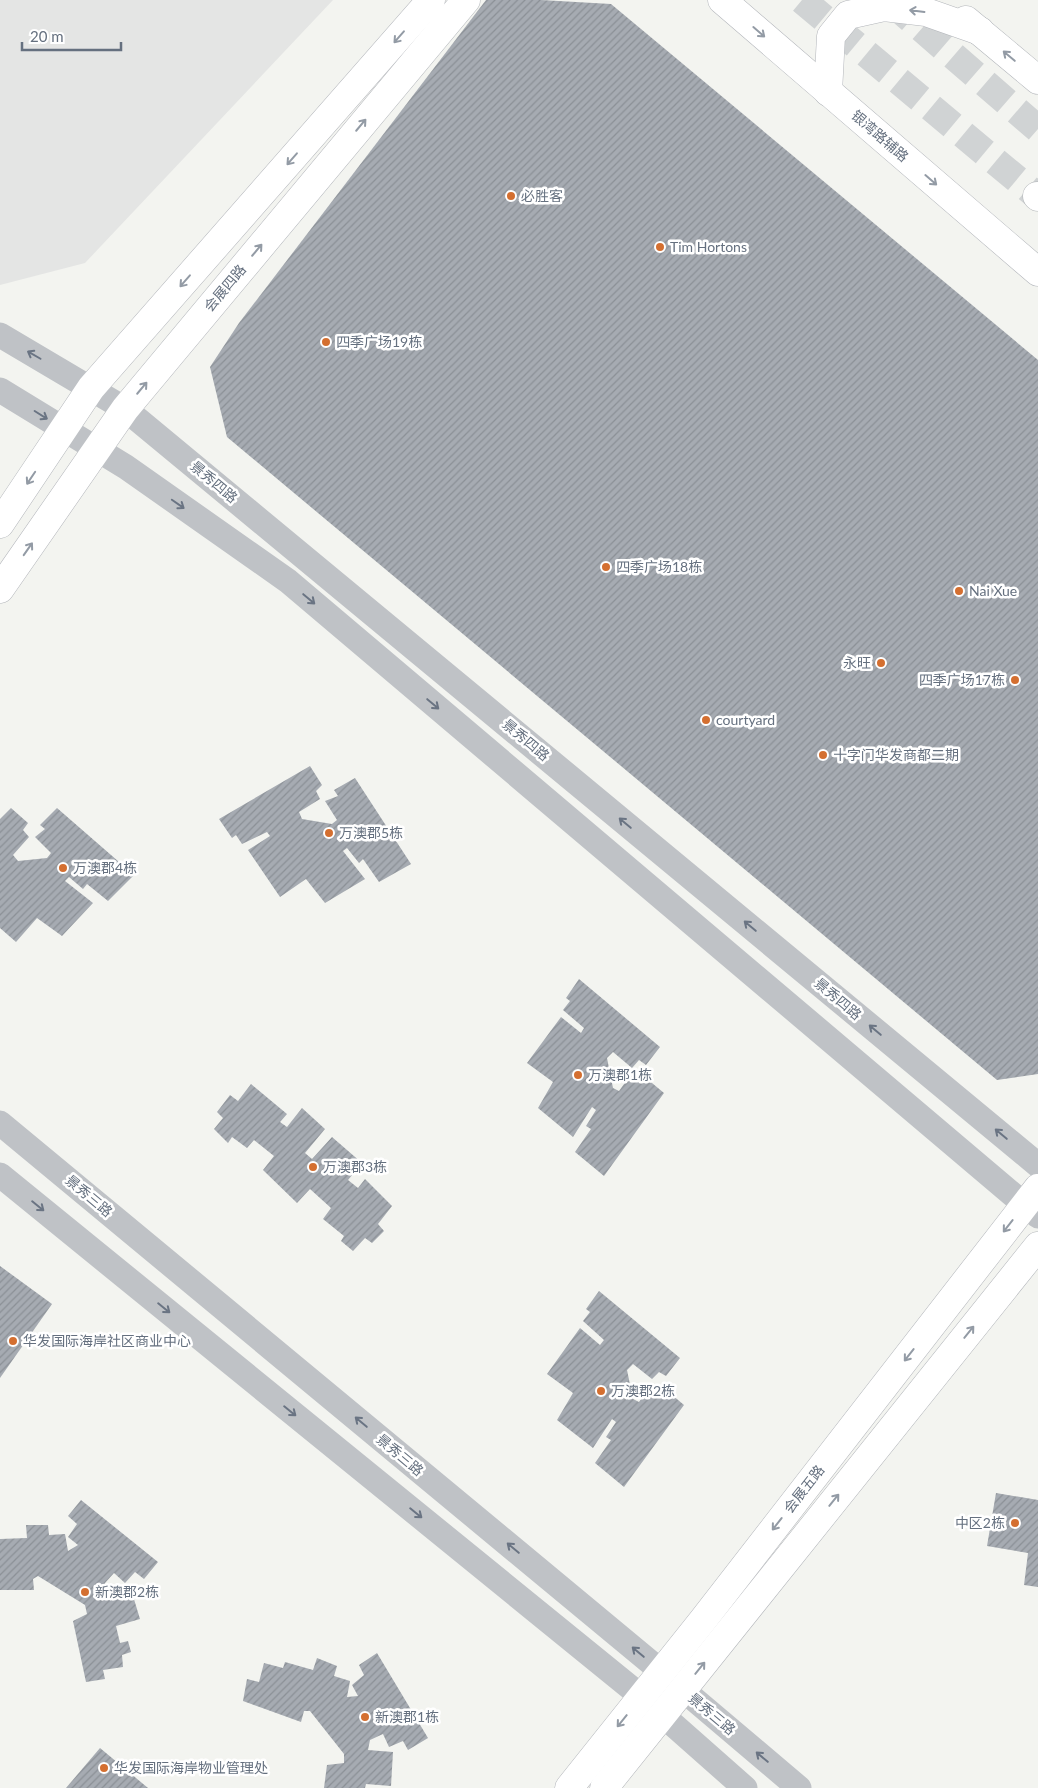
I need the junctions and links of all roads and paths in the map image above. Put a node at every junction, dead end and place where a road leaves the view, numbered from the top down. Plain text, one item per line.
1 (431, 0) edge
2 (466, 0) edge
3 (722, 0) edge
4 (940, 0) edge
5 (980, 32) junction
6 (1038, 80) edge
7 (828, 92) junction
8 (1038, 272) edge
9 (0, 335) edge
10 (91, 388) junction
11 (0, 390) edge
12 (125, 409) junction
13 (64, 429) junction
14 (97, 450) junction
15 (0, 524) edge
16 (0, 589) edge
17 (0, 1123) edge
18 (1038, 1165) edge
19 (0, 1175) edge
20 (1034, 1203) edge
21 (1038, 1246) edge
22 (662, 1672) junction
23 (683, 1689) junction
24 (642, 1697) junction
25 (663, 1715) junction
26 (569, 1788) edge
27 (604, 1788) edge
28 (745, 1788) edge
29 (800, 1788) edge

1 -> 10 main road
12 -> 2 main road, 会展四路
3 -> 7 main road, 银湾路辅路
4 - 5 main road
6 -> 5 main road
5 -> 7 main road
7 -> 8 main road, 银湾路辅路
10 -> 9 street, 景秀四路
10 - 12 street, 景秀四路
10 - 13 main road
11 -> 13 street
12 - 14 main road, 会展四路
18 -> 12 street, 景秀四路
13 - 14 street
13 -> 15 main road
16 -> 14 main road, 会展四路
14 -> 20 street
22 -> 17 street, 景秀三路
19 -> 24 street
20 -> 22 main road, 会展五路
23 -> 21 main road
22 - 23 street, 景秀三路
22 - 24 main road, 会展五路
23 - 25 main road
29 -> 23 street, 景秀三路
24 - 25 street
24 -> 26 main road, 会展五路
25 - 27 main road
25 - 28 street

